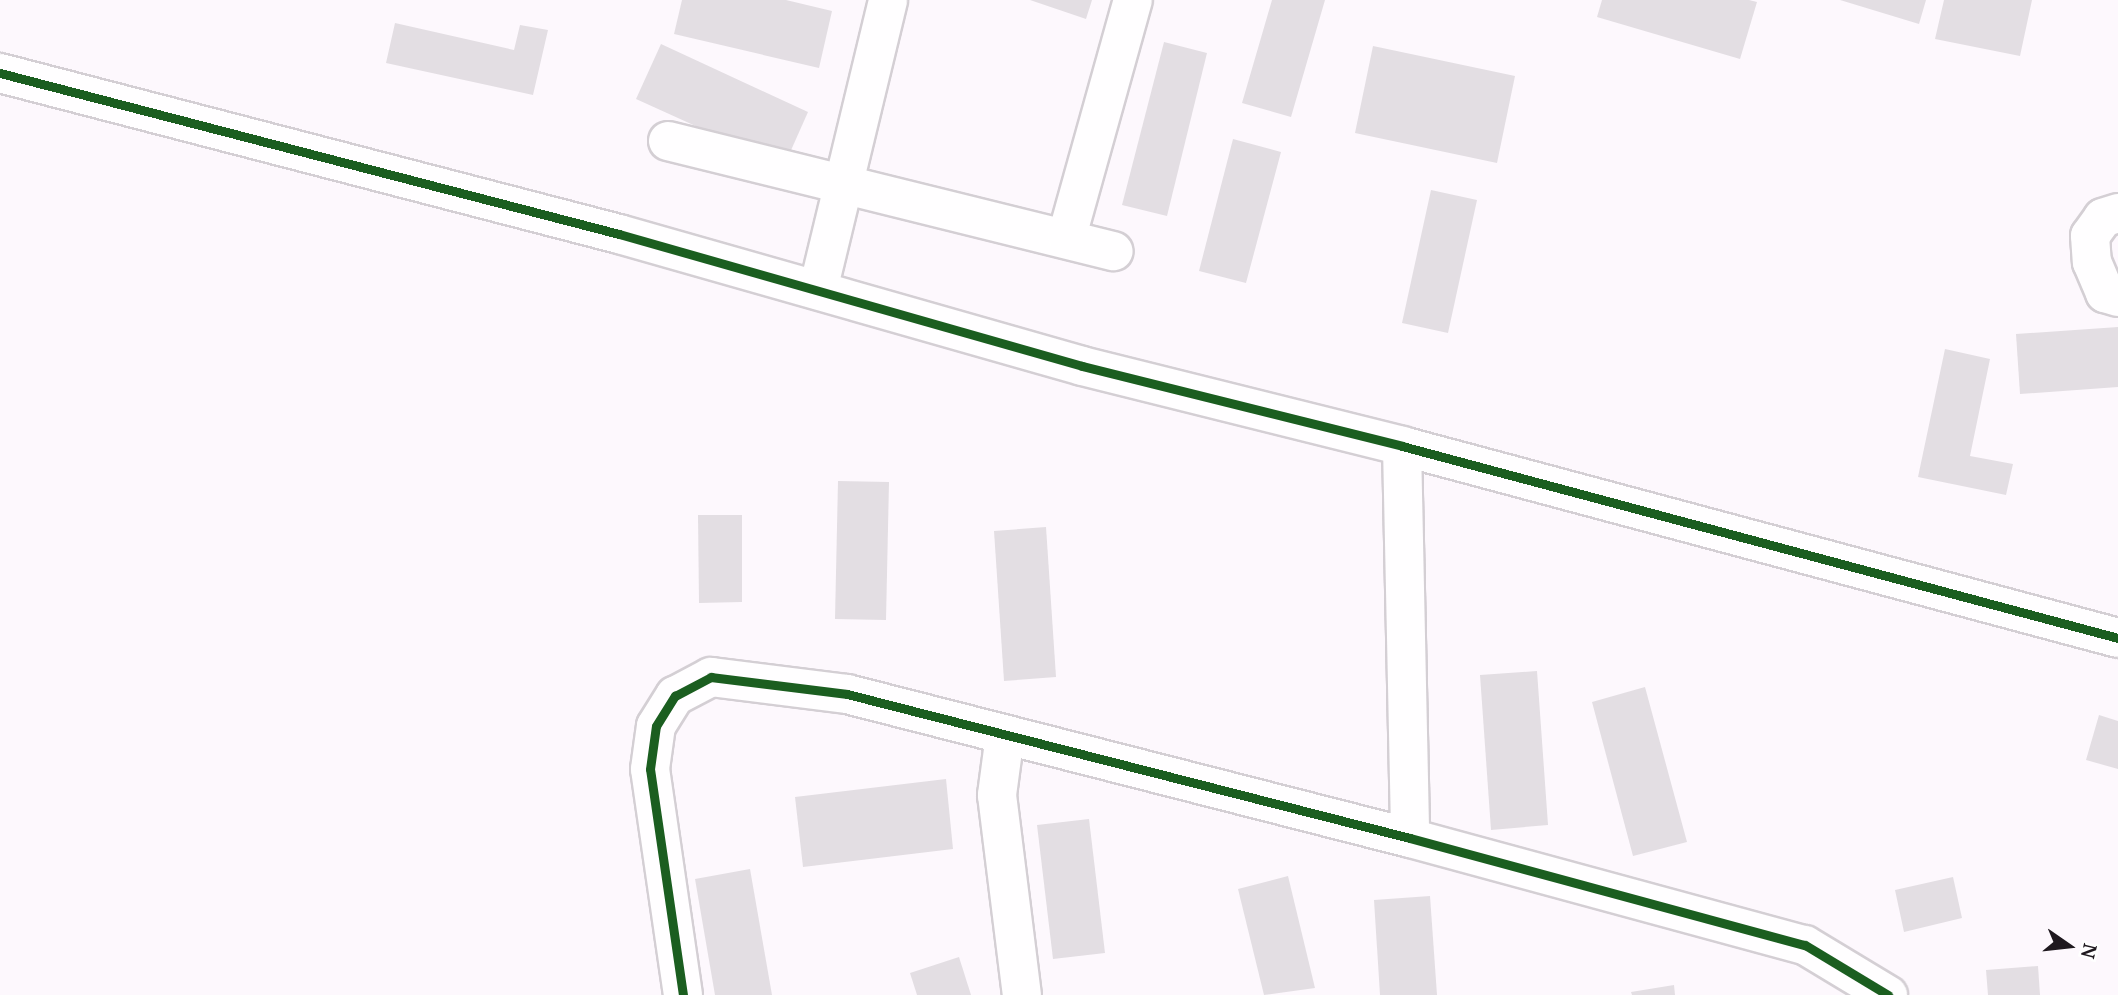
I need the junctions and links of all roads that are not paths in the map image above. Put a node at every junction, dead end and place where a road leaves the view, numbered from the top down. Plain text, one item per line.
1 (888, 0) edge
2 (1133, 0) edge
3 (0, 73) edge
4 (668, 141) dead end
5 (842, 186) junction
6 (2118, 213) edge
7 (1066, 236) junction
8 (1114, 251) dead end
9 (818, 289) junction
10 (2118, 297) edge
11 (1402, 446) junction
12 (2118, 639) edge
13 (1005, 735) junction
14 (1410, 838) junction
15 (683, 995) edge
16 (1022, 995) edge
17 (1888, 995) edge

1 - 5 street
2 - 7 street
3 - 9 street
4 - 5 street
5 - 7 street
5 - 9 street
6 - 10 street
7 - 8 street
9 - 11 street
11 - 12 street
11 - 14 street
13 - 14 street
13 - 15 street
13 - 16 street
14 - 17 street

